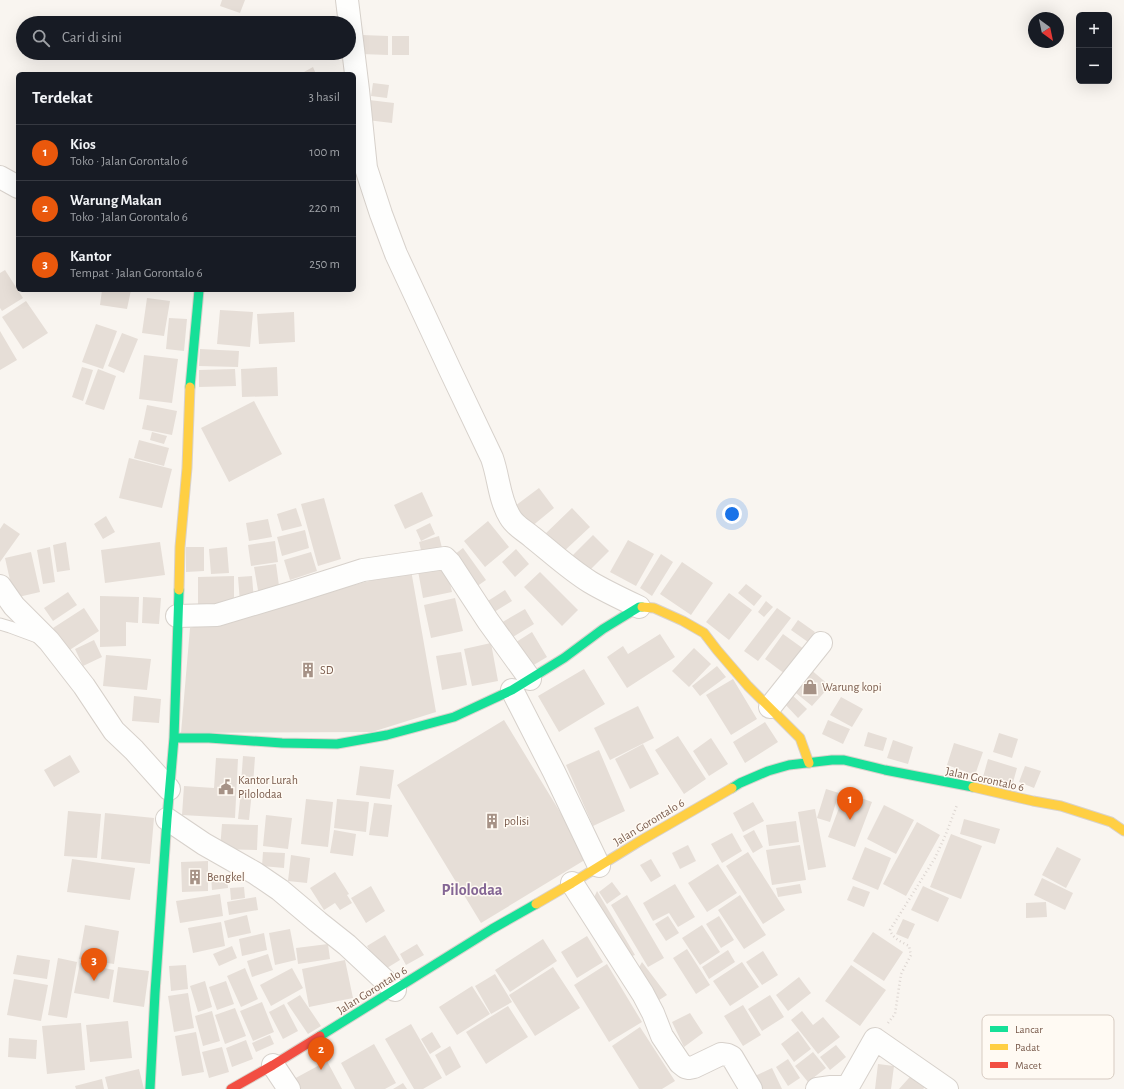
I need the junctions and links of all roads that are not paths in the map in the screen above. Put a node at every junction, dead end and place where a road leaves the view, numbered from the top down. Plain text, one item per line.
1 (346, 0) edge
2 (348, 16) edge
3 (354, 60) edge
4 (356, 72) edge
5 (356, 75) edge
6 (0, 177) edge
7 (16, 186) edge
8 (199, 292) edge
9 (0, 586) edge
10 (639, 607) junction
11 (177, 616) junction
12 (0, 624) edge
13 (49, 641) junction
14 (821, 643) dead end
15 (521, 684) junction
16 (770, 707) junction
17 (174, 738) junction
18 (809, 763) junction
19 (169, 789) junction
20 (167, 819) junction
21 (1124, 830) edge
22 (599, 866) junction
23 (572, 884) junction
24 (395, 990) junction
25 (273, 1065) junction
26 (150, 1089) edge
27 (231, 1089) edge
28 (289, 1089) edge
29 (751, 1089) edge
30 (818, 1089) edge
31 (948, 1089) edge

1 - 2 street
3 - 4 street
5 - 10 street
6 - 7 street
8 - 11 street
9 - 13 street
10 - 15 street
10 - 16 street
11 - 15 street
11 - 17 street
12 - 13 lane
13 - 19 street
14 - 16 street
15 - 17 street
15 - 22 street
16 - 18 street
17 - 19 street
18 - 21 street, Jalan Gorontalo 6
18 - 22 street, Jalan Gorontalo 6
19 - 20 street
20 - 24 street
20 - 26 street
22 - 23 street, Jalan Gorontalo 6
23 - 24 street, Jalan Gorontalo 6
23 - 29 street
24 - 25 street, Jalan Gorontalo 6
25 - 27 street, Jalan Gorontalo 6
25 - 28 street
30 - 31 street

